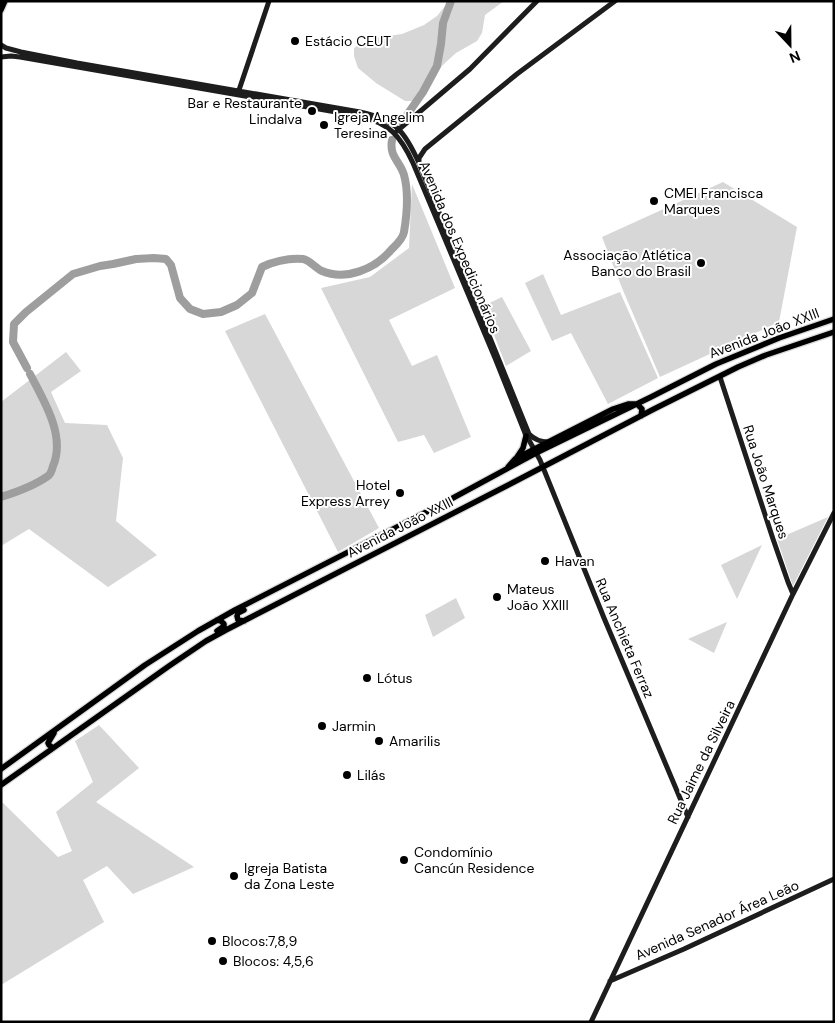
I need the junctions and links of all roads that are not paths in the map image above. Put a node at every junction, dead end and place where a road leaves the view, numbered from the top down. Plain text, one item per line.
1 (5, 1) edge
2 (269, 1) edge
3 (537, 1) edge
4 (615, 1) edge
5 (1, 10) edge
6 (1, 45) edge
7 (21, 55) junction
8 (1, 57) edge
9 (237, 93) junction
10 (397, 131) junction
11 (410, 149) junction
12 (425, 149) junction
13 (419, 163) junction
14 (834, 319) edge
15 (834, 332) edge
16 (720, 376) junction
17 (651, 398) junction
18 (637, 404) junction
19 (654, 409) junction
20 (641, 416) junction
21 (528, 435) junction
22 (549, 442) junction
23 (535, 451) junction
24 (515, 459) junction
25 (543, 467) junction
26 (504, 471) junction
27 (440, 505) junction
28 (428, 512) junction
29 (834, 513) edge
30 (448, 516) junction
31 (433, 524) junction
32 (793, 594) junction
33 (257, 599) junction
34 (217, 620) junction
35 (244, 621) junction
36 (206, 641) junction
37 (57, 729) junction
38 (53, 748) junction
39 (1, 769) edge
40 (1, 785) edge
41 (688, 817) junction
42 (834, 879) edge
43 (610, 981) junction
44 (591, 1022) edge

1 - 5 main road
2 - 9 main road
3 - 10 main road
4 - 12 main road
6 - 7 main road
7 - 8 main road
7 - 9 main road, Avenida dos Expedicionários
9 - 10 main road, Avenida dos Expedicionários
10 - 11 main road, Avenida dos Expedicionários
11 - 12 main road
11 - 13 main road, Avenida dos Expedicionários
11 - 21 main road, Avenida dos Expedicionários
12 - 13 main road
13 - 21 main road, Avenida dos Expedicionários
14 - 17 main road, Avenida João XXIII
15 - 16 main road, Avenida João XXIII
16 - 19 main road, Avenida João XXIII
16 - 32 main road, Rua João Marques
17 - 18 main road, Avenida João XXIII
17 - 19 main road
18 - 20 main road
18 - 22 main road
18 - 23 main road, Avenida João XXIII
19 - 20 main road, Avenida João XXIII
20 - 25 main road, Avenida João XXIII
21 - 22 main road
21 - 23 main road, Avenida dos Expedicionários
21 - 24 main road
22 - 23 main road
23 - 24 main road
23 - 25 main road, Rua Anchieta Ferraz
23 - 26 main road, Avenida João XXIII
24 - 26 main road
25 - 30 main road, Avenida João XXIII
25 - 41 main road, Rua Anchieta Ferraz
26 - 27 main road, Avenida João XXIII
27 - 28 main road, Avenida João XXIII
27 - 30 main road
28 - 31 main road
28 - 33 main road, Avenida João XXIII
29 - 32 main road, Rua Jaime da Silveira
30 - 31 main road, Avenida João XXIII
31 - 35 main road, Avenida João XXIII
32 - 41 main road, Rua Jaime da Silveira
33 - 34 main road, Avenida João XXIII
33 - 35 main road
34 - 36 main road
34 - 37 main road, Avenida João XXIII
35 - 36 main road, Avenida João XXIII
36 - 38 main road, Avenida João XXIII
37 - 38 main road
37 - 39 main road, Avenida João XXIII
38 - 40 main road, Avenida João XXIII
41 - 43 main road, Rua Jaime da Silveira
42 - 43 main road, Avenida Senador Área Leão
43 - 44 main road, Rua Jaime da Silveira

